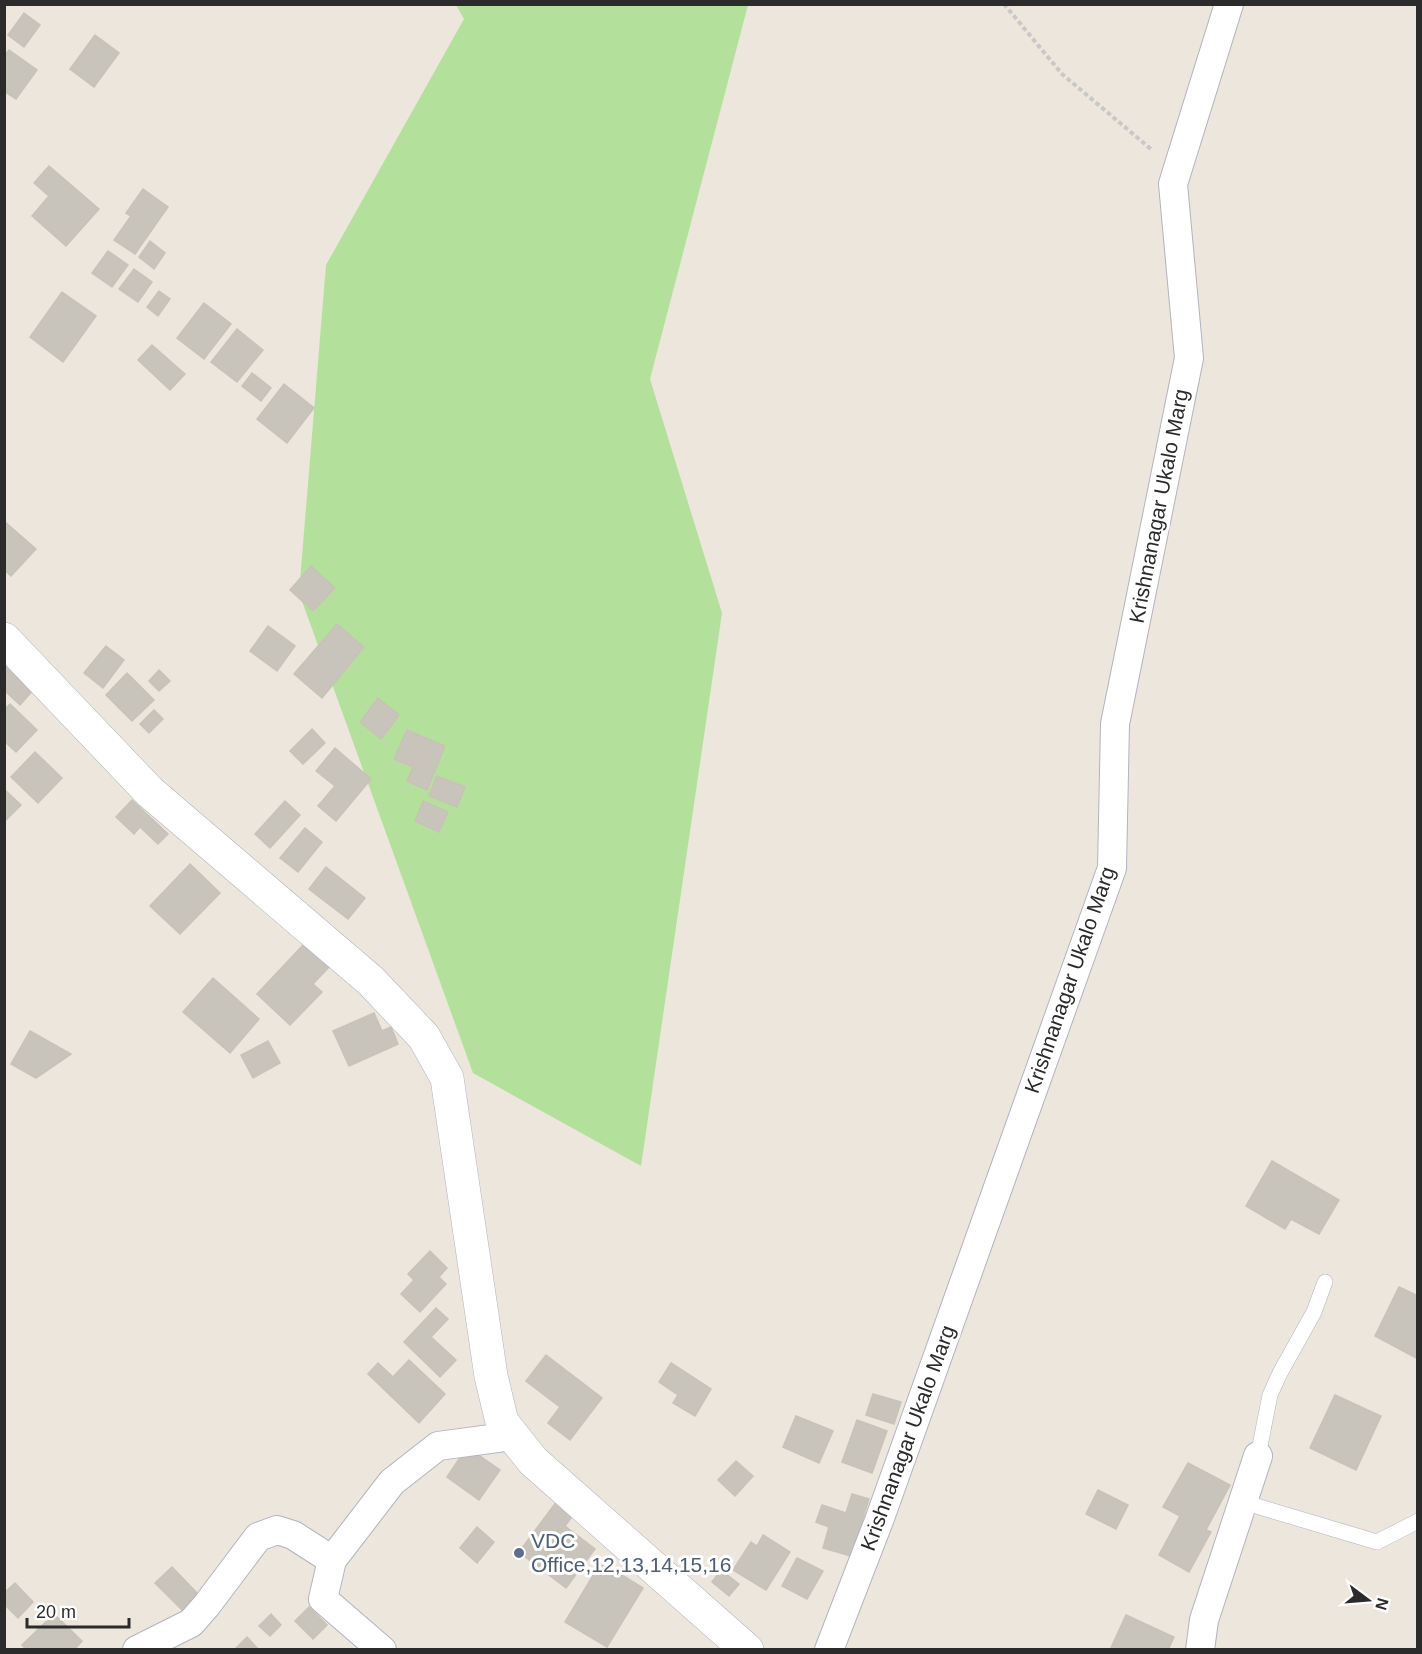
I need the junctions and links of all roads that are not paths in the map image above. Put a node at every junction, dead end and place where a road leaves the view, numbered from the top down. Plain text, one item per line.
1 (1229, 4) edge
2 (4, 639) edge
3 (1325, 1282) dead end
4 (513, 1436) junction
5 (1258, 1456) joint
6 (1243, 1502) junction
7 (1418, 1521) edge
8 (332, 1560) junction
9 (137, 1650) edge
10 (382, 1650) edge
11 (747, 1650) edge
12 (829, 1650) edge
13 (1200, 1650) edge

1 - 12 street, Krishnanagar Ukalo Marg
2 - 4 main road
3 - 5 lane
4 - 8 street
4 - 11 main road
5 - 6 street
6 - 7 lane
6 - 13 street
8 - 9 street
8 - 10 street

